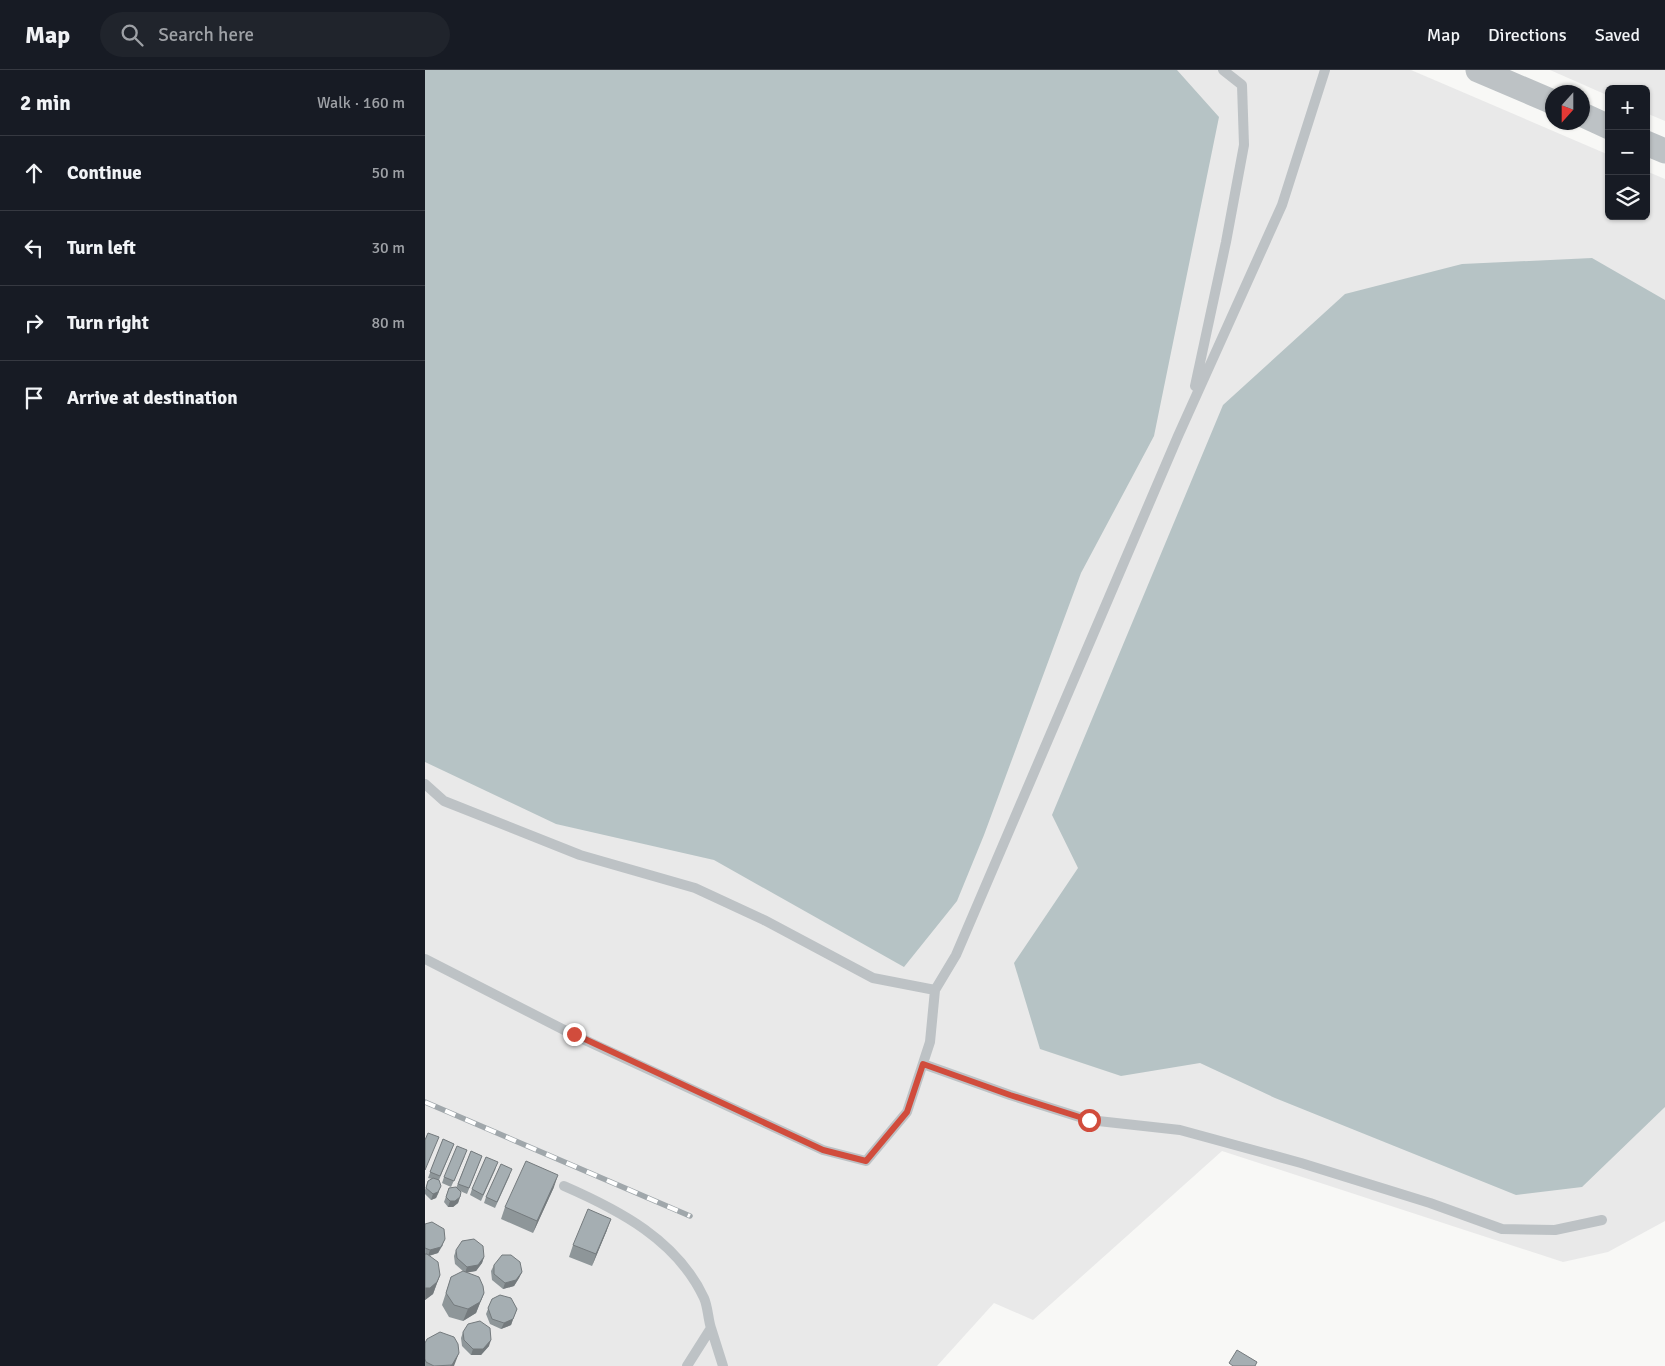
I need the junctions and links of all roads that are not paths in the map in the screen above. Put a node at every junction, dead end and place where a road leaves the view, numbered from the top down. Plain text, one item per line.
1 (1223, 70) edge
2 (1325, 70) edge
3 (1477, 70) edge
4 (1545, 99) edge
5 (1590, 118) edge
6 (1605, 125) edge
7 (1650, 145) edge
8 (1665, 151) edge
9 (1191, 407) junction
10 (425, 784) edge
11 (425, 959) edge
12 (935, 990) junction
13 (923, 1064) junction
14 (563, 1186) dead end
15 (1602, 1220) dead end
16 (711, 1328) junction
17 (687, 1366) edge
18 (723, 1366) edge

1 - 9 lane
2 - 9 lane
3 - 4 street
5 - 6 street
7 - 8 street
9 - 12 lane
10 - 12 lane
11 - 13 lane
12 - 13 lane
13 - 15 lane
14 - 16 lane
16 - 17 lane
16 - 18 lane

